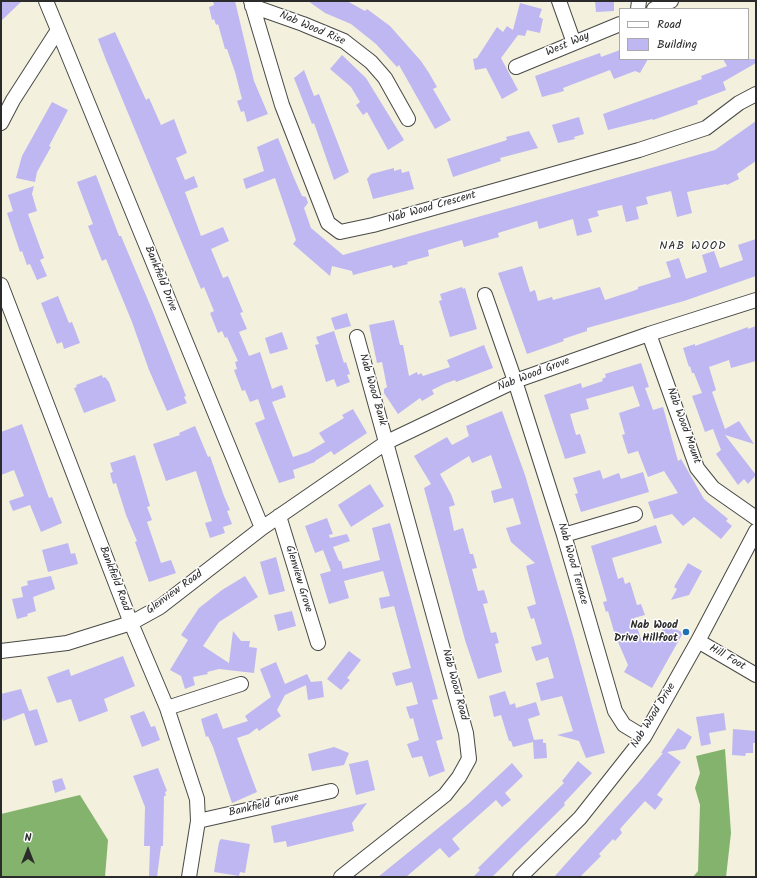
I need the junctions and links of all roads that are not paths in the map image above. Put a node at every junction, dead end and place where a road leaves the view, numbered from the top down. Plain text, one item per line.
1 (46, 1) edge
2 (559, 1) edge
3 (670, 1) edge
4 (252, 4) edge
5 (656, 8) edge
6 (619, 24) edge
7 (58, 30) junction
8 (574, 43) junction
9 (516, 67) dead end
10 (756, 94) edge
11 (408, 119) dead end
12 (1, 123) edge
13 (1, 285) edge
14 (485, 295) dead end
15 (756, 300) edge
16 (649, 334) junction
17 (357, 337) dead end
18 (515, 380) junction
19 (388, 442) junction
20 (326, 483) joint
21 (636, 514) dead end
22 (279, 516) junction
23 (756, 518) edge
24 (262, 528) junction
25 (756, 531) edge
26 (564, 535) junction
27 (131, 624) junction
28 (698, 641) junction
29 (318, 643) dead end
30 (1, 651) edge
31 (756, 675) edge
32 (241, 684) dead end
33 (167, 708) junction
34 (644, 737) junction
35 (331, 791) dead end
36 (198, 821) junction
37 (189, 877) edge
38 (341, 877) edge
39 (520, 877) edge

1 - 7 street, Bankfield Drive
2 - 8 street
3 - 5 street
4 - 10 street, Nab Wood Crescent
4 - 11 street, Nab Wood Rise
6 - 8 street, West Way
7 - 12 street
7 - 24 street, Bankfield Drive
8 - 9 street, West Way
13 - 27 street, Bankfield Road
14 - 18 street, Nab Wood Terrace
15 - 16 street, Nab Wood Grove
16 - 18 street, Nab Wood Grove
16 - 23 street, Nab Wood Mount
17 - 19 street, Nab Wood Bank
18 - 19 street, Nab Wood Grove
18 - 26 street, Nab Wood Terrace
19 - 20 street, Nab Wood Grove
19 - 38 street, Nab Wood Road
20 - 22 street, Glenview Road
21 - 26 street
22 - 24 street, Glenview Road
22 - 29 street, Glenview Grove
24 - 27 street, Glenview Road
25 - 28 street, Nab Wood Drive
26 - 34 street, Nab Wood Terrace
27 - 30 street, Glenview Road
27 - 33 street, Bankfield Road
28 - 31 street, Hill Foot
28 - 34 street, Nab Wood Drive
32 - 33 street
33 - 36 street, Bankfield Road
34 - 39 street, Nab Wood Drive
35 - 36 street, Bankfield Grove
36 - 37 street, Bankfield Road

